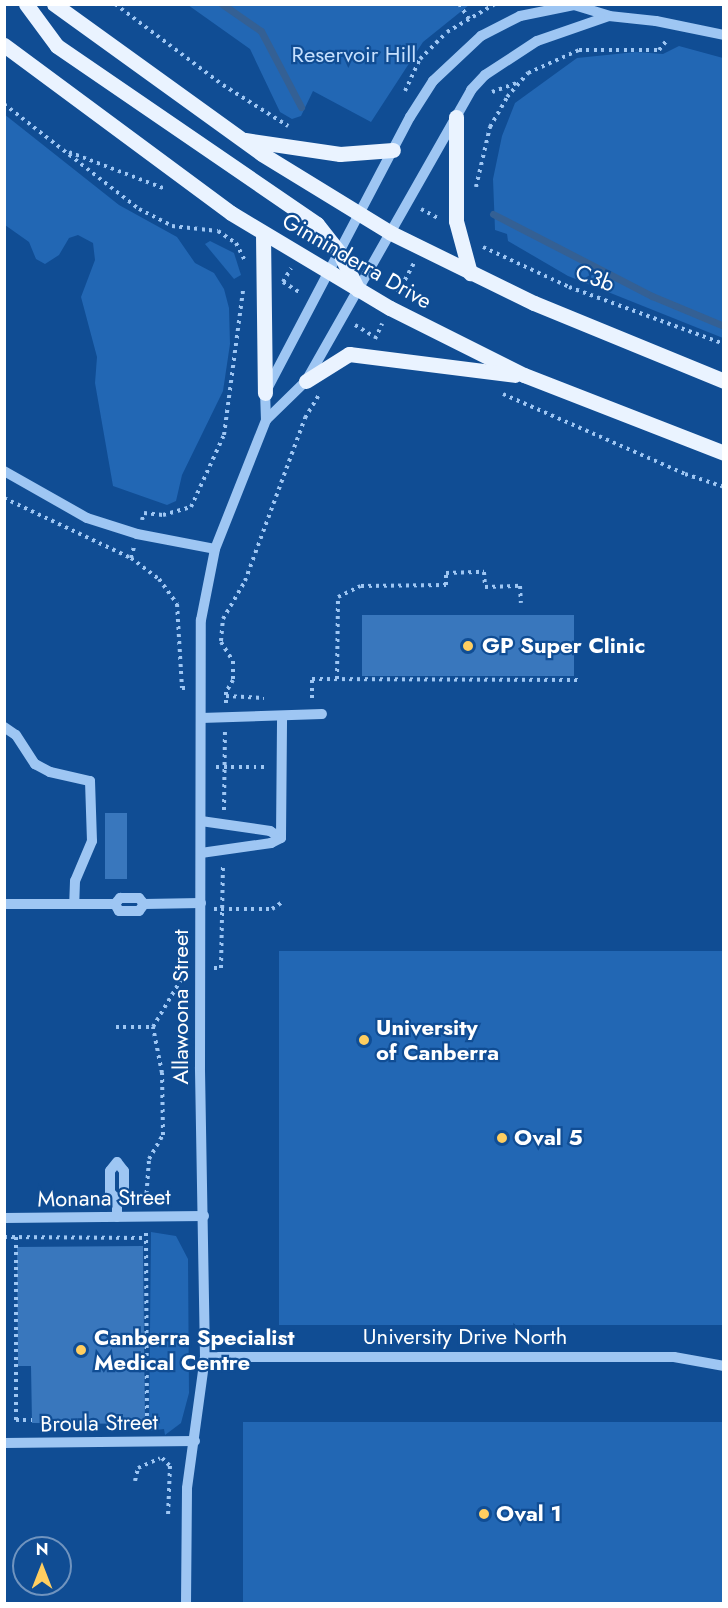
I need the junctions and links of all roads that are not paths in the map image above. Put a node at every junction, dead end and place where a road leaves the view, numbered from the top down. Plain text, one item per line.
1 (26, 4) edge
2 (54, 4) edge
3 (609, 16) junction
4 (723, 35) edge
5 (4, 45) edge
6 (456, 117) junction
7 (242, 140) junction
8 (393, 150) junction
9 (359, 214) junction
10 (391, 232) junction
11 (263, 234) junction
12 (339, 252) junction
13 (328, 272) junction
14 (470, 273) junction
15 (358, 290) junction
16 (524, 375) junction
17 (306, 381) junction
18 (723, 381) edge
19 (265, 393) junction
20 (266, 420) junction
21 (723, 453) edge
22 (4, 471) edge
23 (215, 549) junction
24 (322, 714) dead end
25 (201, 718) junction
26 (282, 718) junction
27 (4, 727) edge
28 (201, 821) junction
29 (281, 838) junction
30 (201, 853) junction
31 (4, 904) edge
32 (74, 904) junction
33 (201, 906) junction
34 (117, 1200) dead end
35 (204, 1216) junction
36 (117, 1217) junction
37 (4, 1218) edge
38 (205, 1357) junction
39 (723, 1366) edge
40 (195, 1441) junction
41 (4, 1443) edge
42 (186, 1604) edge

1 - 12 main road
2 - 7 main road, Ginninderra Drive
3 - 4 street, Allawoona Street
3 - 6 street, Allawoona Street
3 - 8 street, Allawoona Street
5 - 11 main road, Ginninderra Drive
6 - 10 street, Allawoona Street
6 - 14 main road
7 - 8 main road
7 - 9 main road, Ginninderra Drive
8 - 9 street, Allawoona Street
9 - 10 main road, Ginninderra Drive
9 - 12 street, Allawoona Street
10 - 14 main road, Ginninderra Drive
10 - 15 street, Allawoona Street
11 - 13 main road, Ginninderra Drive
11 - 19 main road
12 - 13 street, Allawoona Street
12 - 15 main road
13 - 15 main road, Ginninderra Drive
13 - 19 street, Allawoona Street
14 - 18 main road, Ginninderra Drive
15 - 16 main road, Ginninderra Drive
15 - 17 street, Allawoona Street
16 - 17 main road
16 - 21 main road, Ginninderra Drive
17 - 20 street, Allawoona Street
19 - 20 street, Allawoona Street
20 - 23 street, Allawoona Street
22 - 23 street
23 - 25 street, Allawoona Street
24 - 26 street
25 - 26 street
25 - 28 street, Allawoona Street
26 - 29 street
27 - 32 street
28 - 29 street
28 - 30 street, Allawoona Street
29 - 30 street
30 - 33 street, Allawoona Street
31 - 32 street
32 - 33 street
33 - 35 street, Allawoona Street
34 - 36 street
35 - 36 street, Monana Street
35 - 38 street, Allawoona Street
36 - 37 street, Monana Street
38 - 39 street, University Drive North
38 - 40 street, Allawoona Street
40 - 41 street, Broula Street
40 - 42 street, Allawoona Street

